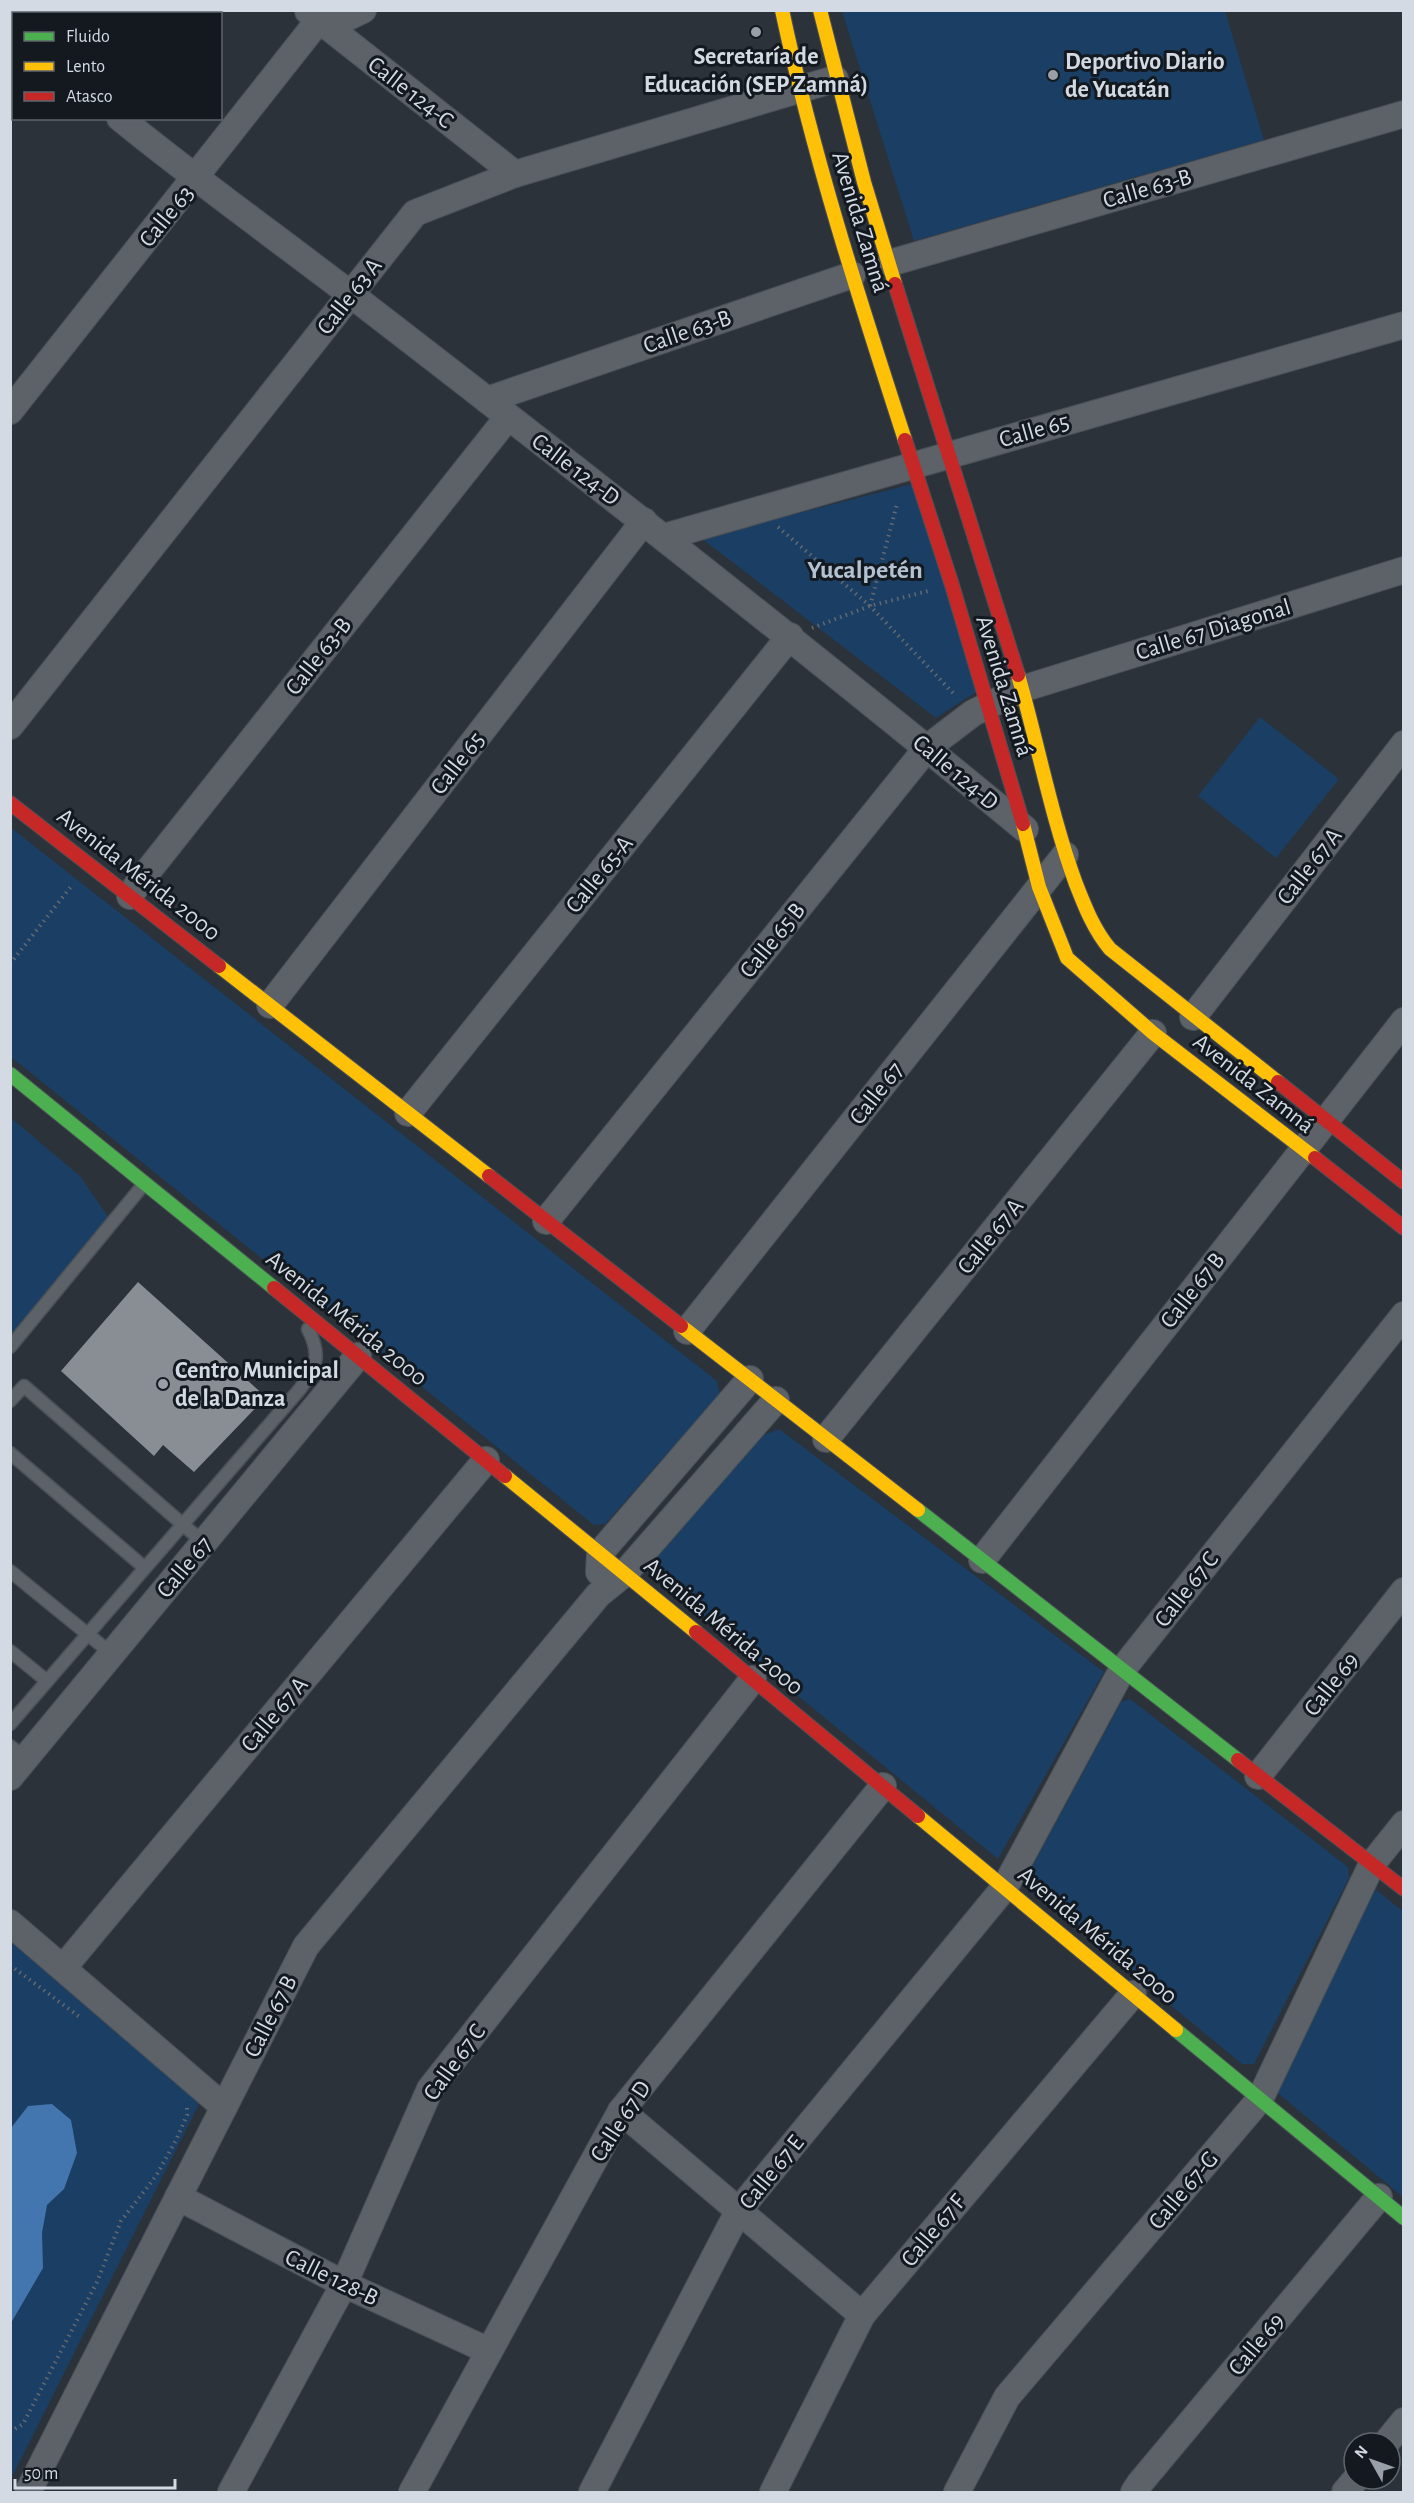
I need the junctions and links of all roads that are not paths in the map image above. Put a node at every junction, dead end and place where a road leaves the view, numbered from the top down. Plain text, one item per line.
1 (363, 10) edge
2 (782, 10) edge
3 (820, 10) edge
4 (318, 19) edge
5 (835, 79) junction
6 (799, 90) junction
7 (1404, 114) edge
8 (122, 120) edge
9 (515, 174) junction
10 (196, 179) junction
11 (890, 263) junction
12 (852, 275) junction
13 (351, 294) junction
14 (1404, 325) edge
15 (487, 400) junction
16 (10, 411) edge
17 (508, 417) junction
18 (948, 454) junction
19 (911, 465) junction
20 (644, 521) junction
21 (664, 537) junction
22 (1404, 570) edge
23 (790, 636) junction
24 (1022, 689) junction
25 (980, 710) junction
26 (10, 726) edge
27 (1404, 744) edge
28 (927, 748) junction
29 (10, 802) edge
30 (1025, 829) junction
31 (1065, 855) junction
32 (1039, 887) junction
33 (130, 896) junction
34 (270, 1005) junction
35 (1193, 1017) junction
36 (1404, 1021) edge
37 (1153, 1033) junction
38 (10, 1074) edge
39 (408, 1113) junction
40 (1325, 1120) junction
41 (1302, 1148) junction
42 (1404, 1182) edge
43 (145, 1183) junction
44 (546, 1221) junction
45 (1404, 1228) edge
46 (296, 1306) junction
47 (1404, 1315) edge
48 (687, 1331) junction
49 (10, 1347) edge
50 (358, 1356) junction
51 (750, 1379) junction
52 (776, 1400) junction
53 (10, 1401) edge
54 (826, 1439) junction
55 (10, 1453) edge
56 (486, 1460) junction
57 (183, 1524) junction
58 (204, 1543) junction
59 (600, 1553) junction
60 (981, 1560) junction
61 (145, 1568) junction
62 (10, 1571) edge
63 (625, 1573) junction
64 (1404, 1591) edge
65 (598, 1595) junction
66 (88, 1634) junction
67 (10, 1651) edge
68 (112, 1654) junction
69 (1122, 1670) junction
70 (753, 1679) junction
71 (47, 1681) junction
72 (10, 1724) edge
73 (16, 1760) edge
74 (1258, 1776) junction
75 (883, 1786) junction
76 (1404, 1824) edge
77 (1372, 1864) junction
78 (1005, 1887) junction
79 (1404, 1889) edge
80 (10, 1923) edge
81 (63, 1968) junction
82 (1133, 1994) junction
83 (1260, 2099) junction
84 (224, 2107) junction
85 (621, 2111) junction
86 (178, 2197) junction
87 (1379, 2197) junction
88 (739, 2210) junction
89 (1404, 2218) edge
90 (344, 2284) junction
91 (862, 2315) junction
92 (489, 2351) junction
93 (1142, 2489) edge
94 (776, 2492) edge
95 (28, 2493) edge
96 (231, 2493) edge
97 (412, 2493) edge
98 (592, 2493) edge
99 (957, 2493) edge

1 - 4 street, Calle 63
2 - 6 main road, Avenida Zamná
3 - 5 main road, Avenida Zamná
4 - 9 street, Calle 124-C
4 - 10 street, Calle 63
5 - 6 street, Calle 63 A
5 - 11 main road, Avenida Zamná
6 - 9 street, Calle 63 A
6 - 12 main road, Avenida Zamná
7 - 11 street, Calle 63-B
8 - 10 street, Calle 124-D
9 - 13 street, Calle 63 A
10 - 13 street, Calle 124-D
10 - 16 street, Calle 63
11 - 18 main road, Avenida Zamná
12 - 15 street, Calle 63-B
12 - 19 main road, Avenida Zamná
13 - 15 street, Calle 124-D
13 - 26 street, Calle 63 A
14 - 18 street, Calle 65
15 - 17 street, Calle 124-D
17 - 20 street, Calle 124-D
17 - 33 street, Calle 63-B
18 - 19 street, Calle 65
18 - 24 main road, Avenida Zamná
19 - 21 street, Calle 65
19 - 25 main road, Avenida Zamná
20 - 21 street, Calle 124-D
20 - 34 street, Calle 65
21 - 23 street, Calle 124-D
22 - 24 street, Calle 67 Diagonal
23 - 28 street, Calle 124-D
23 - 39 street, Calle 65-A
24 - 25 street, Calle 65 B
24 - 31 main road, Avenida Zamná
25 - 28 street, Calle 65 B
25 - 30 main road, Avenida Zamná
27 - 35 street, Calle 67 A
28 - 30 street, Calle 124-D
28 - 44 street, Calle 65 B
29 - 33 main road, Avenida Mérida 2000
30 - 32 main road, Avenida Zamná
31 - 32 street, Calle 67
31 - 35 main road, Avenida Zamná
32 - 37 main road, Avenida Zamná
32 - 48 street, Calle 67
33 - 34 main road, Avenida Mérida 2000
34 - 39 main road, Avenida Mérida 2000
35 - 40 main road, Avenida Zamná
36 - 40 street, Calle 67 B
37 - 41 main road, Avenida Zamná
37 - 54 street, Calle 67 A
38 - 43 main road, Avenida Mérida 2000
39 - 44 main road, Avenida Mérida 2000
40 - 41 street, Calle 67 B
40 - 42 main road, Avenida Zamná
41 - 45 main road, Avenida Zamná
41 - 60 street, Calle 67 B
43 - 46 main road, Avenida Mérida 2000
43 - 49 lane
44 - 48 main road, Avenida Mérida 2000
46 - 50 main road, Avenida Mérida 2000
46 - 57 lane
47 - 69 street, Calle 67 C
48 - 51 main road, Avenida Mérida 2000
50 - 56 main road, Avenida Mérida 2000
50 - 58 street, Calle 67
51 - 52 main road, Avenida Mérida 2000
51 - 59 street
52 - 54 main road, Avenida Mérida 2000
52 - 63 street
53 - 57 lane
54 - 60 main road, Avenida Mérida 2000
55 - 61 lane
56 - 59 main road, Avenida Mérida 2000
56 - 81 street, Calle 67 A
57 - 58 lane
57 - 61 lane
58 - 68 street, Calle 67
59 - 63 main road, Avenida Mérida 2000
59 - 65 street
60 - 69 main road, Avenida Mérida 2000
61 - 66 lane
62 - 66 lane
63 - 65 street, Calle 67 B
63 - 70 main road, Avenida Mérida 2000
64 - 74 street, Calle 69
65 - 84 street, Calle 67 B
66 - 68 lane
66 - 71 lane
67 - 71 lane
68 - 73 street, Calle 67
69 - 74 main road, Avenida Mérida 2000
69 - 78 street, Calle 67 C
70 - 75 main road, Avenida Mérida 2000
70 - 90 street, Calle 67 C
71 - 72 lane
74 - 77 main road, Avenida Mérida 2000
75 - 78 main road, Avenida Mérida 2000
75 - 85 street, Calle 67 D
76 - 77 street, Calle 67-G
77 - 79 main road, Avenida Mérida 2000
77 - 83 street, Calle 67-G
78 - 82 main road, Avenida Mérida 2000
78 - 88 street, Calle 67 E
80 - 81 street
81 - 84 street
82 - 83 main road, Avenida Mérida 2000
82 - 91 street, Calle 67 F
83 - 87 main road, Avenida Mérida 2000
83 - 99 street, Calle 67-G
84 - 86 street, Calle 67 B
85 - 88 street
85 - 92 street, Calle 67 D
86 - 90 street, Calle 128-B
86 - 95 street, Calle 67 B
87 - 89 main road, Avenida Mérida 2000
87 - 93 street, Calle 69
88 - 91 street
88 - 98 street, Calle 67 E
90 - 92 street, Calle 128-B
90 - 96 street, Calle 67 C
91 - 94 street, Calle 67 F
92 - 97 street, Calle 67 D

